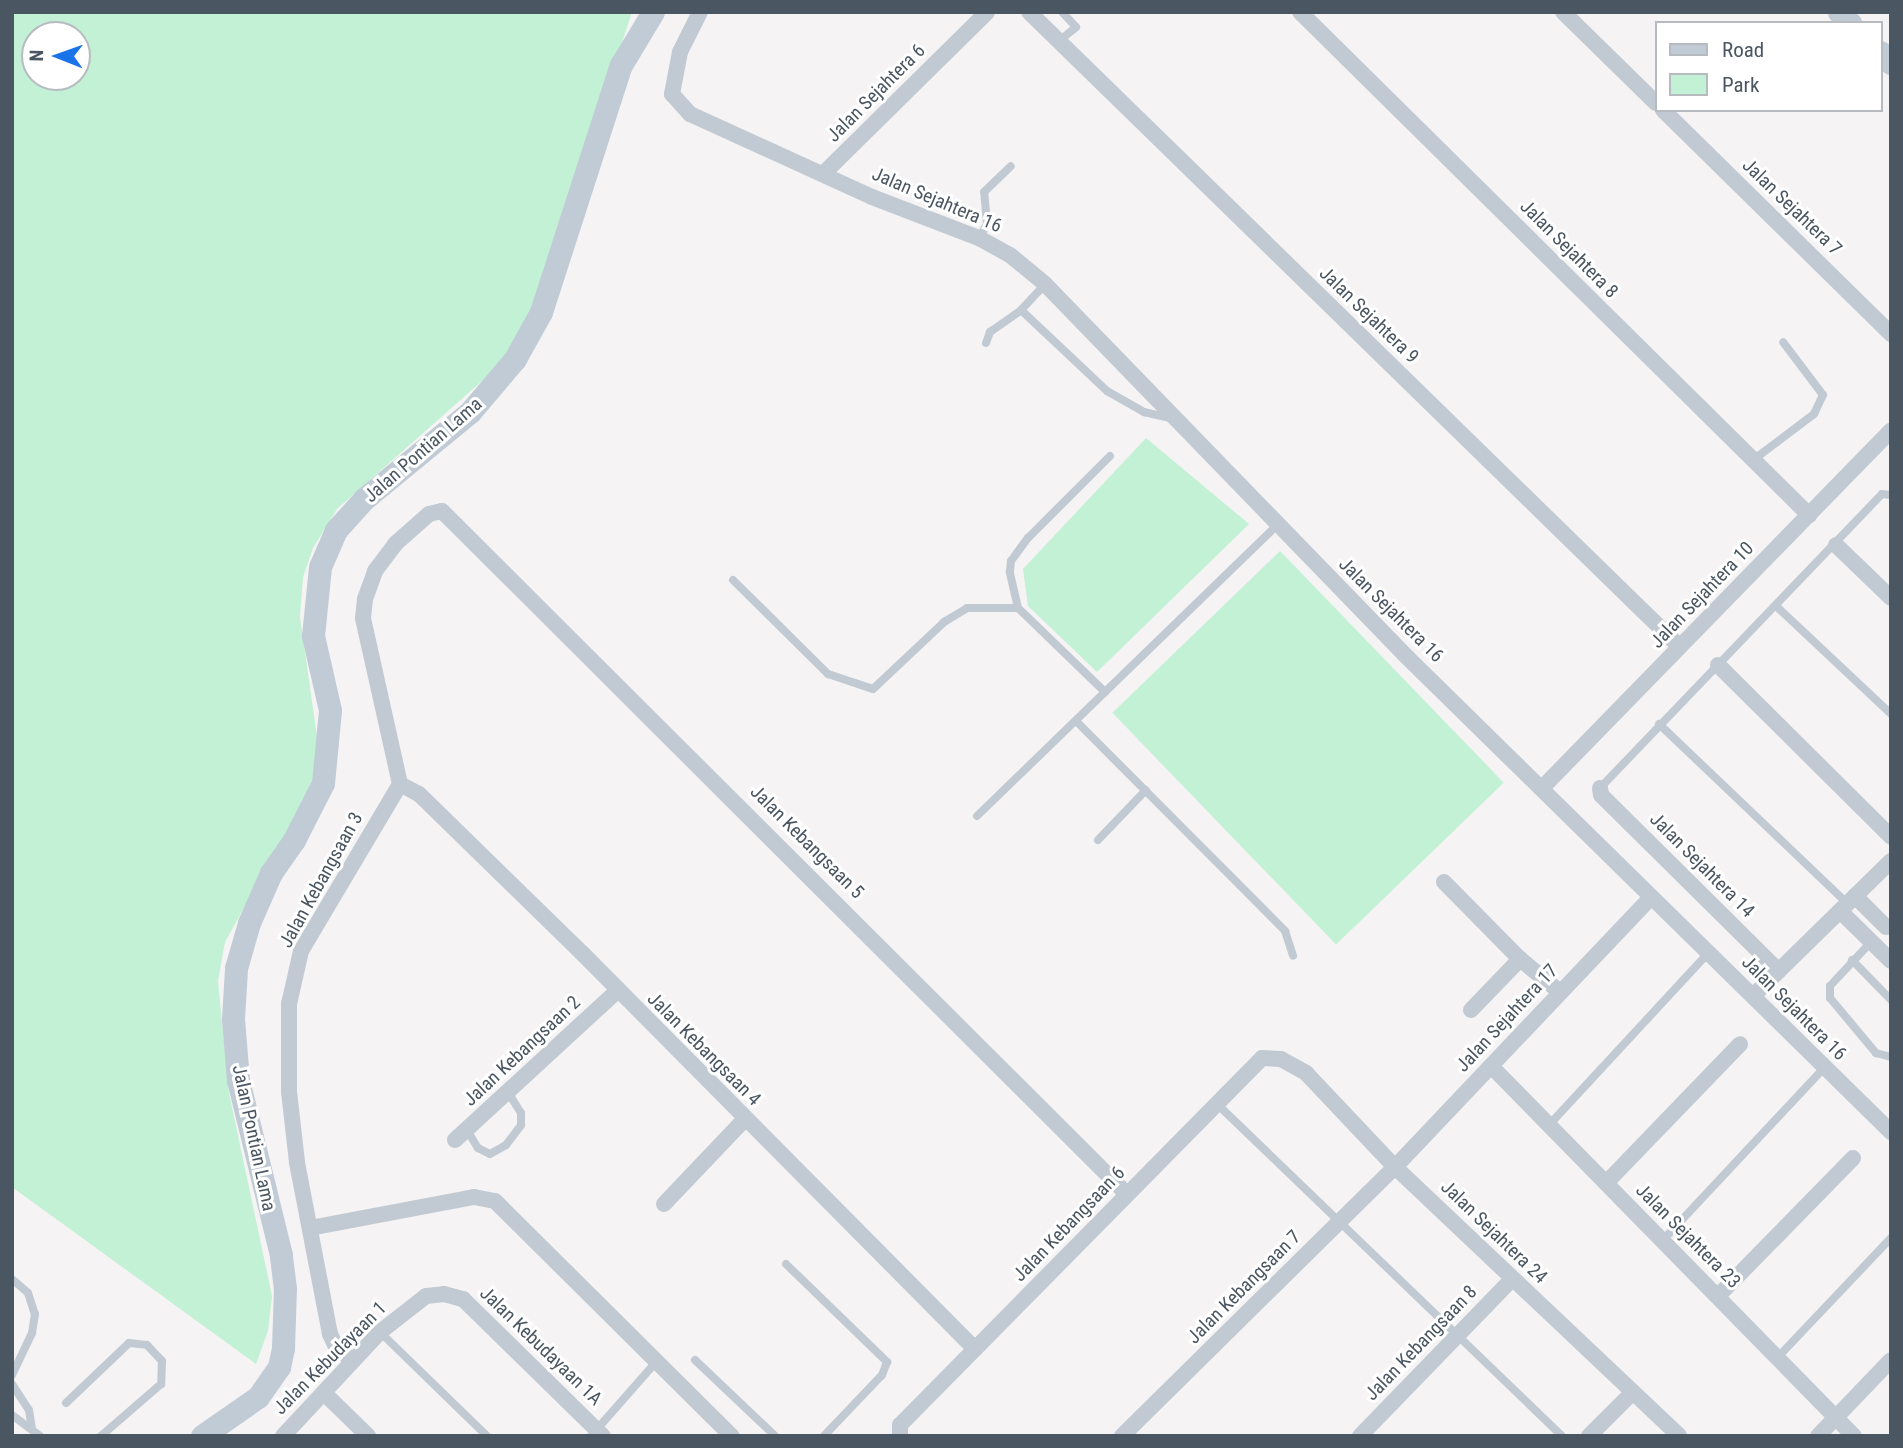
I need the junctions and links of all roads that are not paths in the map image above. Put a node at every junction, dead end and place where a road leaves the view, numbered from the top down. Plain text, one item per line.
1 (653, 12) edge
2 (700, 12) edge
3 (987, 12) edge
4 (1029, 12) edge
5 (1062, 12) edge
6 (1300, 12) edge
7 (1563, 12) edge
8 (1059, 41) junction
9 (1654, 101) edge
10 (1665, 112) edge
11 (1011, 166) dead end
12 (824, 173) junction
13 (979, 238) junction
14 (1045, 284) junction
15 (1021, 310) junction
16 (1891, 334) edge
17 (1783, 342) dead end
18 (986, 343) dead end
19 (1177, 419) junction
20 (1891, 431) edge
21 (1110, 456) dead end
22 (1753, 460) junction
23 (1891, 495) edge
24 (1809, 515) junction
25 (1277, 524) junction
26 (1836, 545) junction
27 (733, 580) dead end
28 (1891, 598) edge
29 (1776, 606) junction
30 (1018, 608) junction
31 (1680, 647) junction
32 (1718, 665) junction
33 (1105, 692) junction
34 (1891, 714) edge
35 (1077, 722) junction
36 (1659, 724) junction
37 (400, 784) junction
38 (1543, 787) junction
39 (1600, 788) joint
40 (1146, 790) junction
41 (976, 816) dead end
42 (1891, 837) edge
43 (1098, 840) dead end
44 (1891, 861) edge
45 (1444, 882) dead end
46 (1650, 898) junction
47 (1847, 903) junction
48 (1888, 924) edge
49 (1871, 942) junction
50 (1708, 953) junction
51 (1293, 956) dead end
52 (1520, 959) junction
53 (1852, 960) junction
54 (1891, 961) edge
55 (1779, 971) junction
56 (616, 992) junction
57 (1560, 992) junction
58 (1753, 996) junction
59 (1891, 1000) edge
60 (1471, 1010) dead end
61 (1740, 1044) dead end
62 (1891, 1056) edge
63 (1281, 1059) joint
64 (1491, 1066) junction
65 (1824, 1068) junction
66 (507, 1091) junction
67 (1216, 1103) junction
68 (745, 1119) junction
69 (1549, 1125) junction
70 (1891, 1132) edge
71 (461, 1135) joint
72 (1853, 1158) dead end
73 (1395, 1167) junction
74 (1606, 1183) junction
75 (1127, 1194) junction
76 (664, 1204) dead end
77 (1340, 1222) junction
78 (310, 1228) junction
79 (1891, 1238) edge
80 (1663, 1240) junction
81 (786, 1264) dead end
82 (12, 1279) edge
83 (1512, 1279) junction
84 (444, 1294) joint
85 (1718, 1296) junction
86 (380, 1332) junction
87 (1457, 1335) junction
88 (975, 1349) junction
89 (1778, 1357) junction
90 (352, 1360) junction
91 (695, 1360) dead end
92 (1891, 1360) edge
93 (657, 1361) junction
94 (12, 1375) edge
95 (12, 1384) edge
96 (324, 1393) junction
97 (1632, 1393) junction
98 (258, 1397) junction
99 (66, 1403) dead end
100 (12, 1415) edge
101 (1837, 1418) junction
102 (32, 1429) junction
103 (597, 1434) edge
104 (40, 1436) edge
105 (101, 1436) edge
106 (202, 1436) edge
107 (223, 1436) edge
108 (283, 1436) edge
109 (368, 1436) edge
110 (487, 1436) edge
111 (732, 1436) edge
112 (775, 1436) edge
113 (824, 1436) edge
114 (900, 1436) edge
115 (1122, 1436) edge
116 (1360, 1436) edge
117 (1562, 1436) edge
118 (1589, 1436) edge
119 (1679, 1436) edge
120 (1818, 1436) edge
121 (1854, 1436) edge

1 - 98 street, Jalan Pontian Lama
2 - 12 street, Jalan Sejahtera 16
3 - 12 street, Jalan Sejahtera 6
4 - 8 street, Jalan Sejahtera 9
5 - 8 lane
6 - 22 street, Jalan Sejahtera 8
7 - 9 street
8 - 31 street, Jalan Sejahtera 9
10 - 16 street, Jalan Sejahtera 7
11 - 13 lane
12 - 13 street, Jalan Sejahtera 16
13 - 14 street, Jalan Sejahtera 16
14 - 15 lane
14 - 19 street, Jalan Sejahtera 16
15 - 18 lane
15 - 19 lane
17 - 22 lane
19 - 25 street, Jalan Sejahtera 16
20 - 24 street, Jalan Sejahtera 10
21 - 30 lane
22 - 24 street, Jalan Sejahtera 8
23 - 26 lane
24 - 31 street, Jalan Sejahtera 10
25 - 33 lane
25 - 38 street, Jalan Sejahtera 16
26 - 28 street
26 - 29 lane
27 - 30 lane
29 - 32 lane
29 - 34 lane
30 - 33 lane
31 - 38 street, Jalan Sejahtera 10
32 - 36 lane
32 - 42 street
33 - 35 lane
35 - 40 lane
35 - 41 lane
36 - 39 lane
36 - 47 lane
37 - 56 street, Jalan Kebangsaan 4
37 - 75 street, Jalan Kebangsaan 5
37 - 78 street, Jalan Kebangsaan 3
38 - 46 street, Jalan Sejahtera 16
39 - 55 street, Jalan Sejahtera 14
40 - 43 lane
40 - 51 lane
44 - 47 street
45 - 52 street
46 - 50 street, Jalan Sejahtera 16
46 - 57 street, Jalan Sejahtera 17
47 - 48 street
47 - 49 street
47 - 55 street
48 - 49 street
49 - 53 lane
49 - 54 street
50 - 58 street, Jalan Sejahtera 16
50 - 69 lane
52 - 57 street
52 - 60 street
53 - 59 lane
53 - 62 lane
55 - 58 street
56 - 66 street, Jalan Kebangsaan 2
56 - 68 street, Jalan Kebangsaan 4
57 - 64 street, Jalan Sejahtera 17
58 - 65 street, Jalan Sejahtera 16
61 - 74 street
63 - 67 street, Jalan Kebangsaan 6
63 - 73 street, Jalan Sejahtera 24
64 - 69 street, Jalan Sejahtera 23
64 - 73 street, Jalan Sejahtera 17
65 - 70 street, Jalan Sejahtera 16
65 - 80 lane
66 - 71 street, Jalan Kebangsaan 2
66 - 71 lane
67 - 75 street, Jalan Kebangsaan 6
67 - 77 lane
68 - 76 street
68 - 88 street, Jalan Kebangsaan 4
69 - 74 street, Jalan Sejahtera 23
72 - 85 street
73 - 77 street, Jalan Kebangsaan 7
73 - 83 street, Jalan Sejahtera 24
74 - 80 street, Jalan Sejahtera 23
75 - 88 street, Jalan Kebangsaan 6
77 - 87 lane
77 - 115 street, Jalan Kebangsaan 7
78 - 90 street, Jalan Kebangsaan 3
78 - 93 street
79 - 89 lane
80 - 85 street, Jalan Sejahtera 23
81 - 113 lane
82 - 94 lane
83 - 87 street, Jalan Kebangsaan 8
83 - 97 street, Jalan Sejahtera 24
84 - 86 street, Jalan Kebudayaan 1
84 - 103 street, Jalan Kebudayaan 1A
85 - 89 street, Jalan Sejahtera 23
86 - 90 street, Jalan Kebudayaan 1
86 - 110 lane
87 - 116 street, Jalan Kebangsaan 8
87 - 117 lane
88 - 114 street, Jalan Kebangsaan 6
89 - 101 street, Jalan Sejahtera 23
90 - 96 street, Jalan Kebudayaan 1
91 - 112 lane
92 - 101 street
93 - 103 lane
93 - 111 street
95 - 102 lane
96 - 108 street, Jalan Kebudayaan 1
96 - 109 street
97 - 118 street
97 - 119 street, Jalan Sejahtera 24
98 - 106 street, Jalan Pontian Lama
98 - 107 street
99 - 105 lane
100 - 102 lane
101 - 120 street
101 - 121 street, Jalan Sejahtera 23
102 - 104 lane

